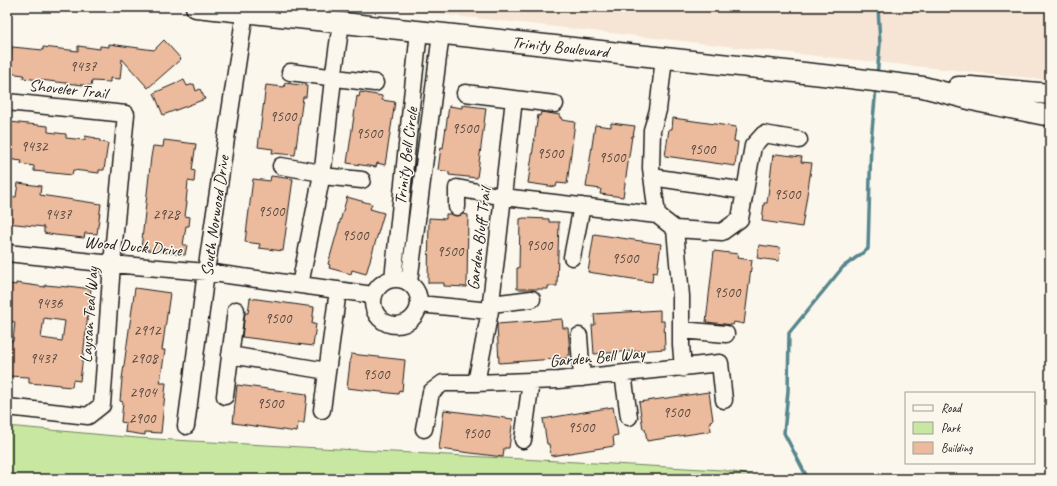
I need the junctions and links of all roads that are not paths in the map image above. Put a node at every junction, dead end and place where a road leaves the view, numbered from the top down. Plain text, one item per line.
1 (196, 7) edge
2 (245, 10) edge
3 (341, 23) junction
4 (419, 31) junction
5 (441, 34) junction
6 (664, 58) junction
7 (290, 72) dead end
8 (333, 79) junction
9 (375, 83) dead end
10 (923, 88) junction
11 (465, 93) dead end
12 (1050, 94) edge
13 (514, 99) junction
14 (7, 102) edge
15 (555, 104) dead end
16 (126, 114) joint
17 (1050, 116) edge
18 (799, 140) dead end
19 (281, 166) dead end
20 (322, 174) junction
21 (652, 177) junction
22 (362, 180) dead end
23 (745, 191) junction
24 (503, 197) junction
25 (582, 206) junction
26 (457, 208) dead end
27 (657, 215) junction
28 (675, 229) junction
29 (7, 253) edge
30 (572, 257) dead end
31 (112, 264) junction
32 (206, 272) junction
33 (393, 279) junction
34 (409, 282) junction
35 (300, 285) junction
36 (338, 290) junction
37 (373, 295) junction
38 (532, 299) dead end
39 (419, 304) junction
40 (490, 308) junction
41 (236, 310) dead end
42 (681, 330) junction
43 (726, 334) dead end
44 (579, 336) dead end
45 (230, 355) junction
46 (683, 368) junction
47 (327, 371) junction
48 (623, 374) junction
49 (582, 378) junction
50 (531, 381) junction
51 (476, 383) junction
52 (225, 396) dead end
53 (724, 400) dead end
54 (7, 407) edge
55 (322, 410) dead end
56 (629, 417) dead end
57 (186, 426) dead end
58 (424, 429) dead end
59 (523, 440) dead end

1 - 2 main road, Trinity Boulevard
2 - 3 main road, Trinity Boulevard
2 - 32 street, South Norwood Drive
3 - 4 main road, Trinity Boulevard
3 - 8 street
4 - 5 main road, Trinity Boulevard
4 - 33 street, Trinity Bell Circle
5 - 6 main road, Trinity Boulevard
5 - 34 street, Trinity Bell Circle
6 - 10 main road, Trinity Boulevard
6 - 21 street
7 - 8 street
8 - 9 street
8 - 20 street
10 - 12 main road, Trinity Boulevard
10 - 17 main road, Trinity Boulevard
11 - 13 street
13 - 15 street
13 - 24 street, Garden Bluff Trail
14 - 16 street, Shoveler Trail
16 - 31 street, Laysan Teal Way
18 - 23 street
19 - 20 street
20 - 22 street
20 - 35 street
21 - 23 street
21 - 27 street
23 - 28 street
24 - 25 street
24 - 26 street
24 - 40 street, Garden Bluff Trail
25 - 27 street
25 - 30 street
27 - 28 street
28 - 42 street
29 - 31 street, Wood Duck Drive
31 - 32 street, Wood Duck Drive
31 - 54 street, Laysan Teal Way
32 - 35 street, Wood Duck Drive
32 - 57 street, South Norwood Drive
33 - 34 street
33 - 37 street
34 - 39 street
35 - 36 street, Wood Duck Drive
36 - 37 street, Wood Duck Drive
36 - 47 street
37 - 39 street
38 - 40 street
39 - 40 street
40 - 51 street, Garden Bluff Trail
41 - 45 street
42 - 43 street
42 - 46 street
44 - 49 street
45 - 47 street
45 - 52 street
46 - 48 street, Garden Bell Way
46 - 53 street, Garden Bell Way
47 - 55 street
48 - 49 street, Garden Bell Way
48 - 56 street
49 - 50 street, Garden Bell Way
50 - 51 street, Garden Bell Way
50 - 59 street
51 - 58 street, Garden Bell Way

